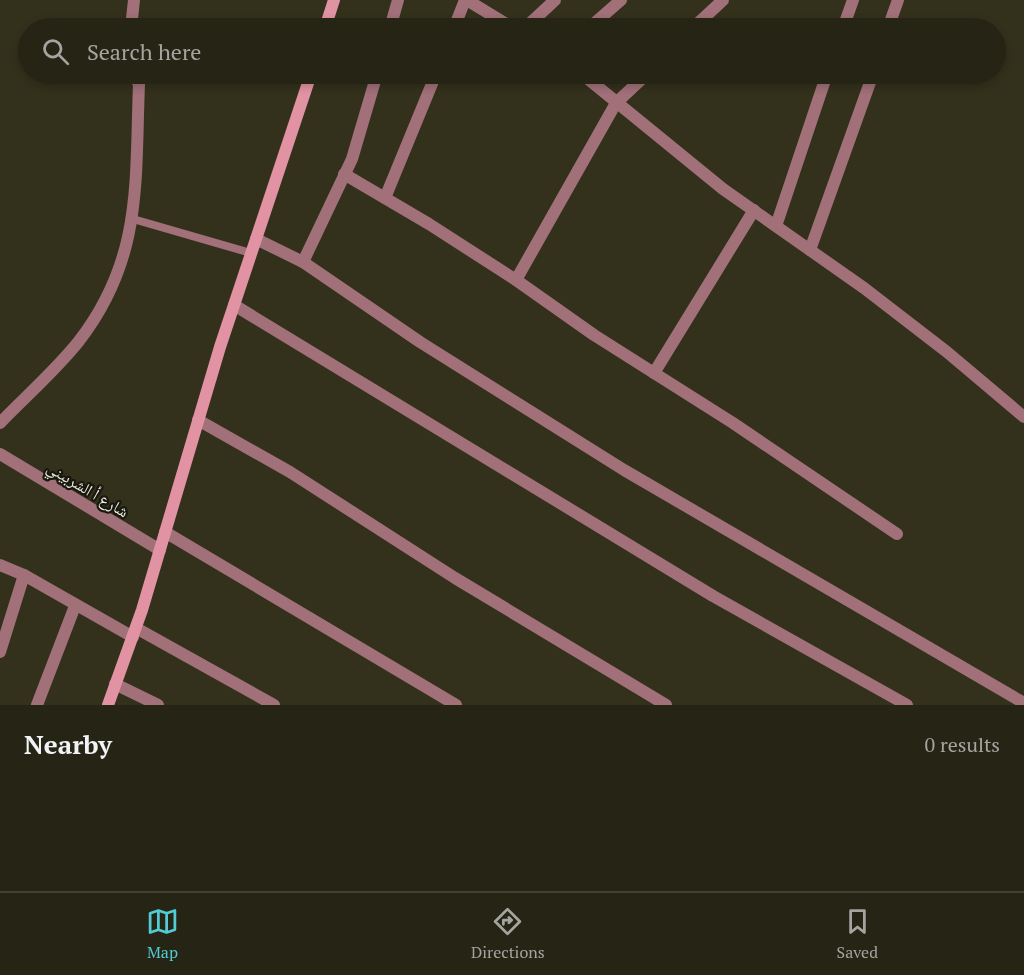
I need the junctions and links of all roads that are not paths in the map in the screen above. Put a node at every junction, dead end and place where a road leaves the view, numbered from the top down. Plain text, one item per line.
1 (134, 0) edge
2 (334, 0) edge
3 (398, 0) edge
4 (466, 0) edge
5 (555, 0) edge
6 (621, 0) edge
7 (723, 0) edge
8 (853, 0) edge
9 (898, 0) edge
10 (131, 18) edge
11 (329, 18) edge
12 (393, 18) edge
13 (458, 18) edge
14 (496, 18) edge
15 (536, 18) edge
16 (600, 18) edge
17 (704, 18) edge
18 (847, 18) edge
19 (892, 18) edge
20 (139, 84) edge
21 (307, 84) edge
22 (374, 84) edge
23 (432, 84) edge
24 (594, 84) edge
25 (636, 84) edge
26 (825, 84) edge
27 (869, 84) edge
28 (616, 103) junction
29 (344, 174) junction
30 (385, 198) junction
31 (754, 210) junction
32 (133, 219) junction
33 (776, 226) junction
34 (256, 238) junction
35 (810, 250) junction
36 (251, 253) junction
37 (303, 262) junction
38 (516, 280) junction
39 (234, 306) junction
40 (654, 373) junction
41 (1024, 417) edge
42 (198, 420) junction
43 (0, 423) edge
44 (0, 454) edge
45 (165, 532) junction
46 (897, 534) dead end
47 (160, 550) junction
48 (0, 565) edge
49 (24, 575) junction
50 (75, 606) junction
51 (134, 632) junction
52 (0, 652) edge
53 (115, 684) junction
54 (1024, 703) edge
55 (37, 705) edge
56 (108, 705) edge
57 (158, 705) edge
58 (274, 705) edge
59 (456, 705) edge
60 (666, 705) edge
61 (907, 705) edge

1 - 10 street
2 - 11 street
3 - 12 street
4 - 13 street
4 - 14 street
5 - 15 street
6 - 16 street
7 - 17 street
8 - 18 street
9 - 19 street
20 - 32 street
21 - 34 street
22 - 29 street
23 - 30 street
24 - 28 street
25 - 28 street
26 - 33 street
27 - 35 street
28 - 31 street
28 - 38 street
29 - 30 street
29 - 37 street
30 - 38 street
31 - 33 street
31 - 40 street
32 - 36 lane
32 - 43 street
33 - 35 street
34 - 36 street
34 - 37 street
35 - 41 street
36 - 39 street
37 - 54 street
38 - 40 street
39 - 42 street
39 - 61 street
40 - 46 street
42 - 45 street
42 - 60 street
44 - 47 street, شارع أ الشربيني
45 - 47 street
45 - 59 street
47 - 51 street
48 - 49 street
49 - 50 street
49 - 52 street
50 - 51 street
50 - 55 street
51 - 53 street
51 - 58 street
53 - 56 street
53 - 57 street

